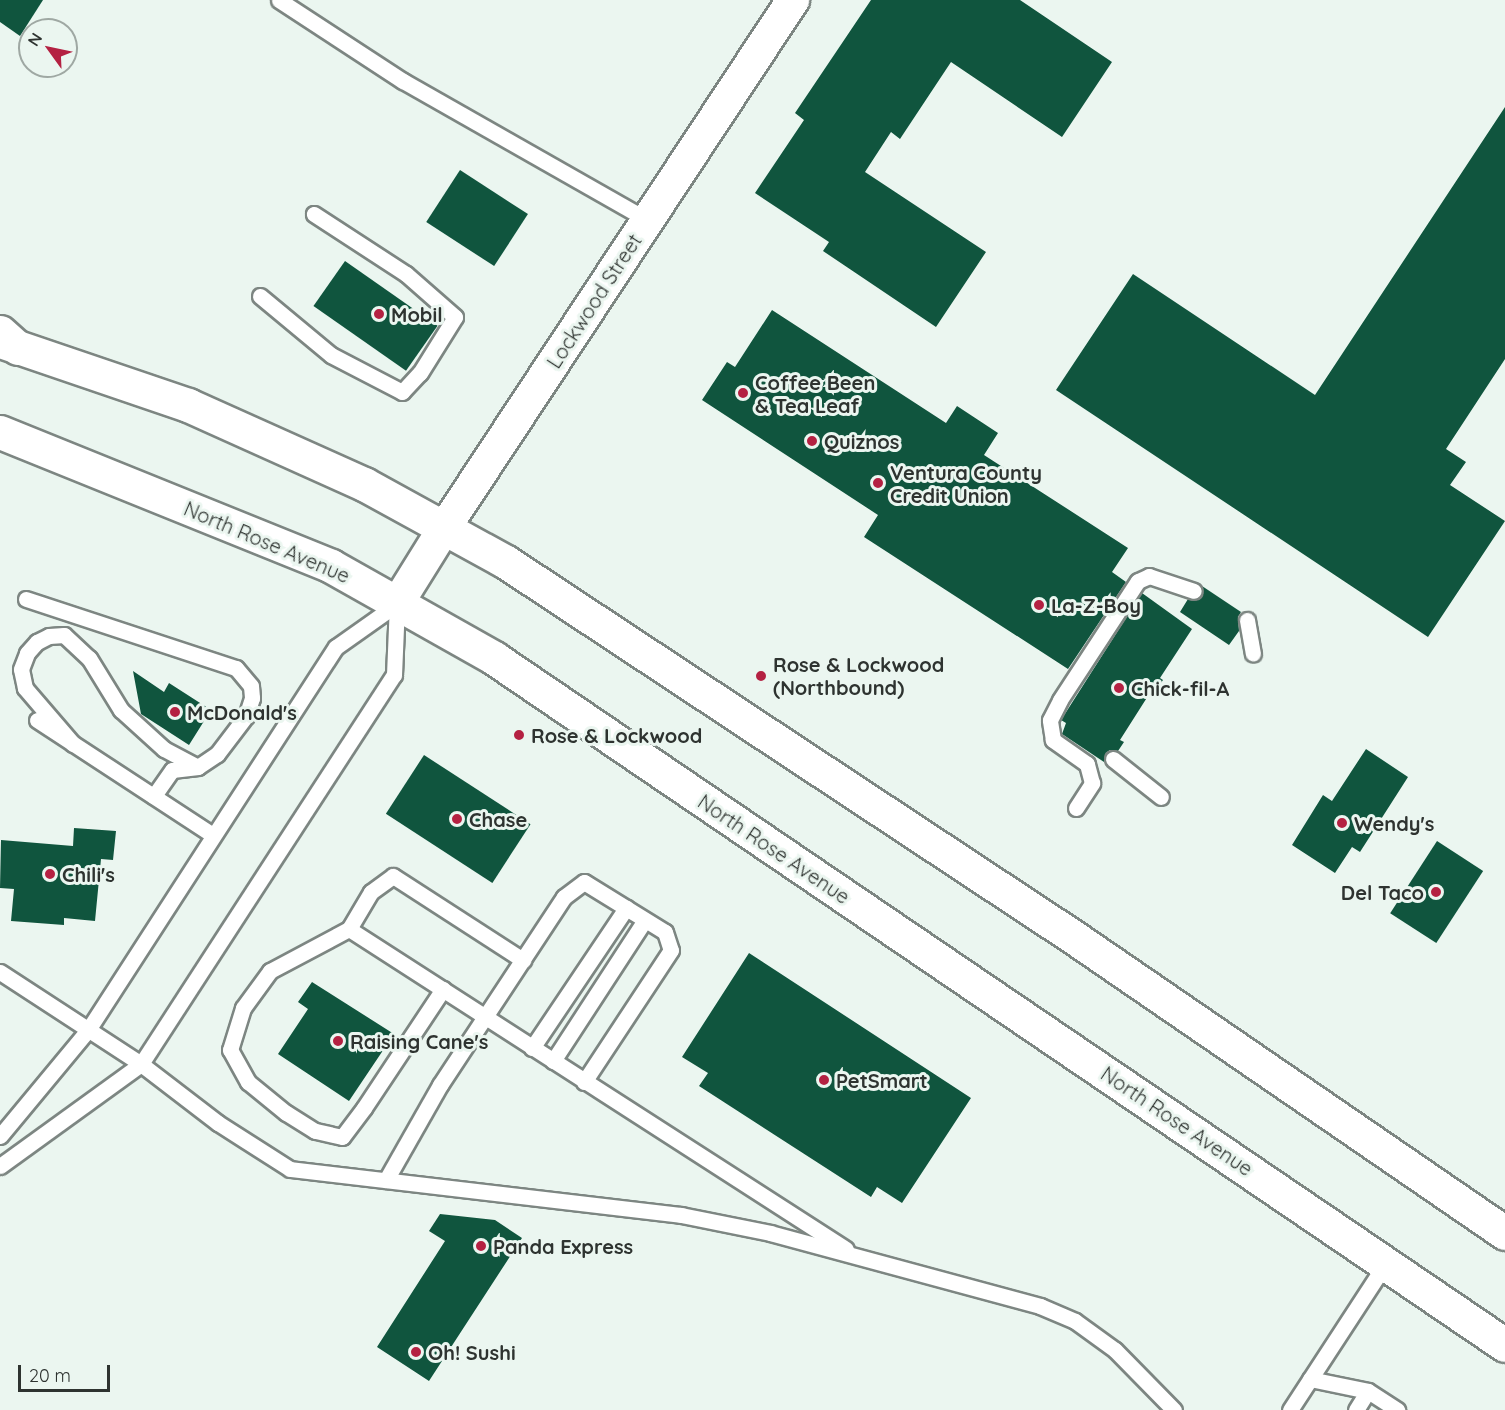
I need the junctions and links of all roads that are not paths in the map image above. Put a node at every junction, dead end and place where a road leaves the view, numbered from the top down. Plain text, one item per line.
1 (279, 0) edge
2 (793, 0) edge
3 (314, 214) dead end
4 (648, 220) junction
5 (260, 296) dead end
6 (6, 340) edge
7 (0, 432) edge
8 (445, 527) junction
9 (1194, 591) dead end
10 (26, 599) dead end
11 (397, 604) junction
12 (1245, 630) dead end
13 (1253, 653) dead end
14 (37, 720) dead end
15 (73, 744) junction
16 (1113, 759) dead end
17 (198, 767) junction
18 (154, 796) junction
19 (1161, 797) dead end
20 (1076, 808) dead end
21 (213, 835) junction
22 (626, 908) junction
23 (645, 920) junction
24 (349, 929) junction
25 (523, 960) junction
26 (0, 972) edge
27 (443, 988) junction
28 (485, 1017) junction
29 (87, 1030) junction
30 (532, 1048) junction
31 (553, 1061) junction
32 (141, 1064) junction
33 (584, 1082) junction
34 (0, 1136) edge
35 (0, 1166) edge
36 (386, 1180) junction
37 (1505, 1233) edge
38 (860, 1257) junction
39 (1386, 1263) junction
40 (1505, 1345) edge
41 (1310, 1378) junction
42 (1368, 1391) junction
43 (1174, 1410) edge
44 (1290, 1410) edge
45 (1356, 1410) edge
46 (1397, 1410) edge

1 - 4 lane
2 - 4 street, Lockwood Street
3 - 5 lane
4 - 8 street, Lockwood Street
6 - 8 main road
7 - 11 main road, North Rose Avenue
8 - 11 street, Lockwood Street
8 - 37 main road
9 - 20 lane
10 - 17 lane
11 - 21 lane
11 - 32 lane
11 - 39 main road, North Rose Avenue
12 - 13 lane
14 - 15 lane
15 - 17 lane
15 - 18 lane
16 - 19 lane
17 - 18 lane
18 - 21 lane
21 - 29 lane
22 - 23 lane
22 - 25 lane
22 - 30 lane
23 - 31 lane
23 - 33 lane
24 - 25 lane
24 - 27 lane
24 - 27 lane
25 - 28 lane
26 - 29 lane
27 - 28 lane
28 - 30 lane
28 - 36 lane
29 - 32 lane
29 - 34 lane
30 - 31 lane
31 - 33 lane
32 - 35 lane
32 - 36 lane
33 - 38 lane
36 - 38 lane
38 - 43 lane
39 - 40 main road, North Rose Avenue
39 - 41 lane
41 - 42 lane
41 - 44 lane
42 - 45 lane
42 - 46 lane

